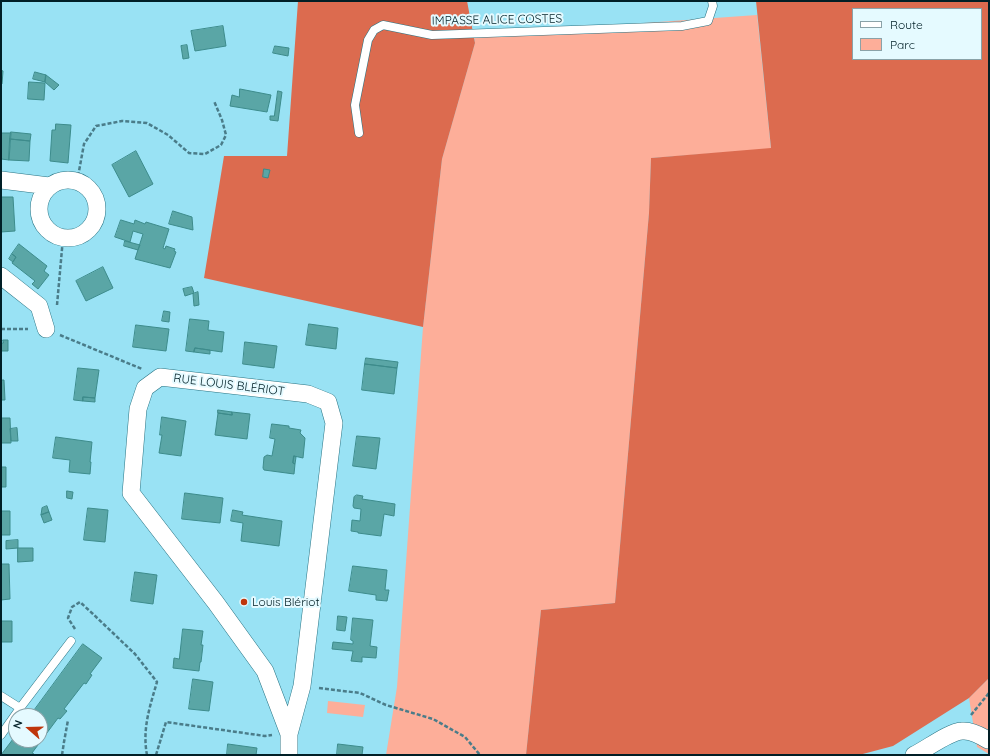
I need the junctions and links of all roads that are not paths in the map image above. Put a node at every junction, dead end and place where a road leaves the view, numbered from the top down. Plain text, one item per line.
1 (712, 1) edge
2 (359, 133) dead end
3 (1, 180) edge
4 (49, 186) junction
5 (1, 276) edge
6 (50, 331) road end
7 (71, 641) road end
8 (1, 696) edge
9 (20, 708) joint
10 (8, 725) edge
11 (289, 734) junction
12 (1, 735) edge
13 (988, 740) edge
14 (289, 755) edge
15 (914, 755) edge

1 - 2 lane, IMPASSE ALICE COSTES
3 - 4 street
4 - 4 street
5 - 6 street
7 - 9 lane
8 - 9 lane
10 - 12 lane
11 - 11 street, RUE LOUIS BLÉRIOT
11 - 14 street
13 - 15 street

